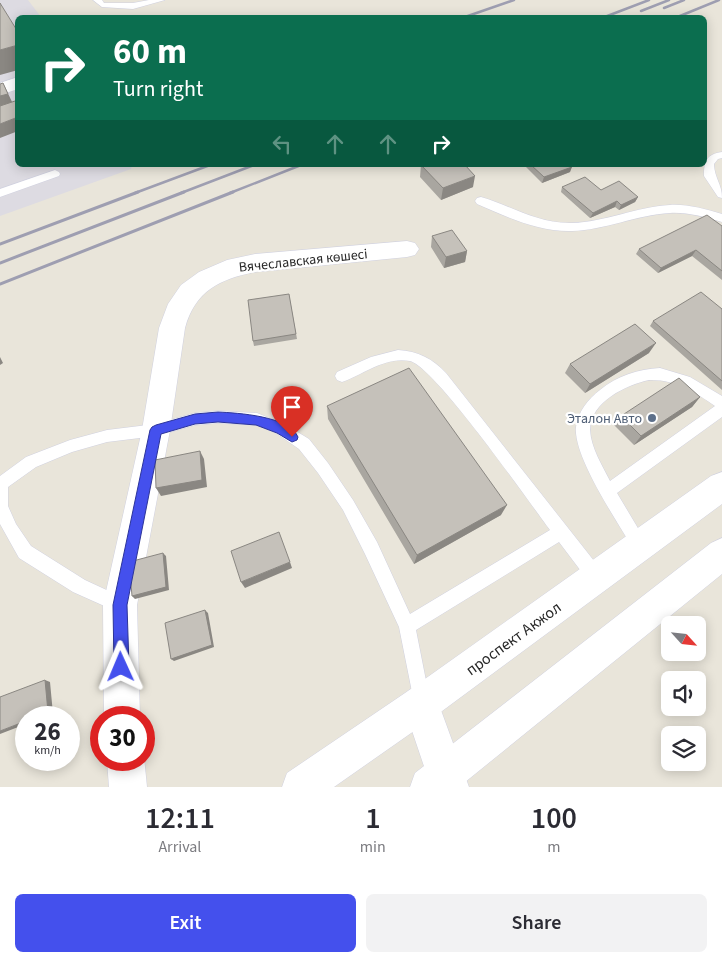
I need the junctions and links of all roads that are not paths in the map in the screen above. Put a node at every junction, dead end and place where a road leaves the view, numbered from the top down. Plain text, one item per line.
1 (97, 0) edge
2 (161, 0) edge
3 (15, 84) edge
4 (0, 89) edge
5 (722, 155) edge
6 (55, 174) dead end
7 (0, 193) edge
8 (722, 194) edge
9 (481, 201) dead end
10 (722, 218) edge
11 (407, 249) dead end
12 (342, 376) dead end
13 (722, 403) edge
14 (722, 409) edge
15 (156, 430) junction
16 (1, 484) edge
17 (722, 486) edge
18 (608, 491) junction
19 (0, 506) edge
20 (561, 532) junction
21 (640, 545) junction
22 (720, 559) edge
23 (596, 577) junction
24 (120, 605) junction
25 (407, 626) junction
26 (422, 704) junction
27 (122, 706) edge
28 (127, 771) edge
29 (442, 782) edge
30 (128, 787) edge
31 (301, 787) edge

1 - 2 lane
3 - 4 street
5 - 8 lane
6 - 7 lane
9 - 10 lane
11 - 15 street, Вячеславская көшесі
12 - 20 lane
13 - 18 lane
14 - 18 lane
15 - 16 lane
15 - 24 street, Вячеславская көшесі
15 - 25 lane
16 - 19 lane
17 - 21 street, проспект Акжол
18 - 21 lane
19 - 24 lane
20 - 23 lane
20 - 25 lane
21 - 23 street, проспект Акжол
22 - 29 street
23 - 26 street, проспект Акжол
24 - 27 street, Вячеславская көшесі
25 - 26 lane
26 - 29 street
26 - 31 street, проспект Акжол
28 - 30 street

